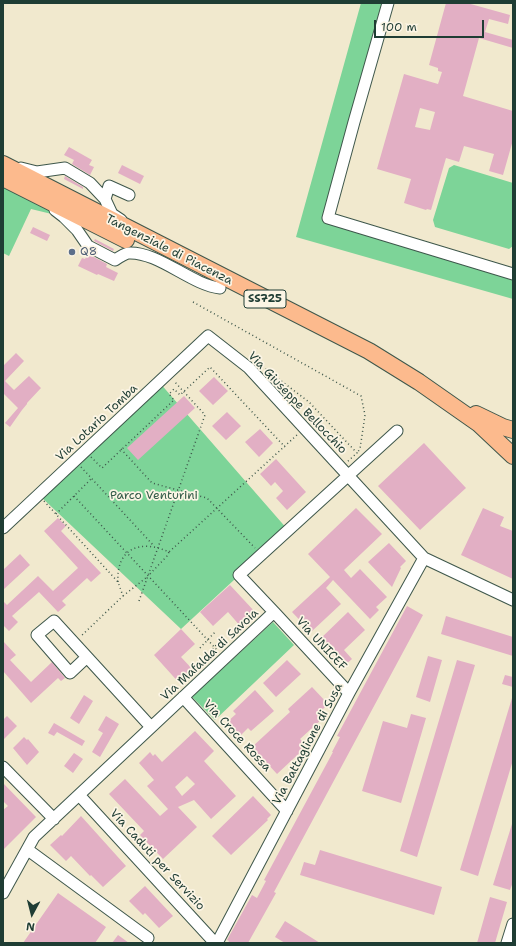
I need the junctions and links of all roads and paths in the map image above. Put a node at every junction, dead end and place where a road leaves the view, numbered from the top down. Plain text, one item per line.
1 (388, 3) edge
2 (3, 158) edge
3 (3, 164) edge
4 (7, 180) edge
5 (130, 195) dead end
6 (105, 199) junction
7 (173, 252) junction
8 (513, 274) edge
9 (220, 288) junction
10 (193, 302) dead end
11 (208, 336) joint
12 (242, 363) junction
13 (167, 374) junction
14 (419, 382) junction
15 (184, 391) junction
16 (304, 428) junction
17 (513, 430) edge
18 (398, 431) dead end
19 (285, 447) junction
20 (121, 450) junction
21 (86, 451) junction
22 (357, 453) junction
23 (513, 456) edge
24 (75, 461) junction
25 (513, 469) edge
26 (345, 471) junction
27 (91, 478) junction
28 (178, 490) junction
29 (38, 495) junction
30 (74, 496) junction
31 (217, 508) junction
32 (56, 514) junction
33 (3, 528) edge
34 (154, 546) junction
35 (159, 547) junction
36 (169, 552) junction
37 (127, 553) junction
38 (261, 555) junction
39 (424, 558) junction
40 (148, 576) junction
41 (118, 582) junction
42 (123, 596) junction
43 (513, 600) edge
44 (139, 601) dead end
45 (274, 612) junction
46 (216, 631) dead end
47 (208, 640) junction
48 (74, 643) junction
49 (218, 643) dead end
50 (214, 647) junction
51 (200, 648) dead end
52 (210, 652) dead end
53 (87, 657) junction
54 (225, 658) junction
55 (349, 693) junction
56 (183, 697) junction
57 (151, 727) junction
58 (3, 767) edge
59 (79, 795) junction
60 (287, 810) junction
61 (54, 820) junction
62 (28, 850) junction
63 (3, 893) edge
64 (513, 924) edge
65 (148, 938) dead end
66 (216, 943) edge
67 (507, 943) edge

1 - 8 street
2 - 6 street
3 - 7 highway, Tangenziale di Piacenza / SS725
4 - 9 highway, Tangenziale di Piacenza / SS725
4 - 9 street
5 - 6 street
6 - 7 street
7 - 14 highway, Tangenziale di Piacenza / SS725
9 - 25 highway, Tangenziale di Piacenza / SS725
10 - 22 path
11 - 12 street, Via Giuseppe Bellocchio
11 - 13 street, Via Lotario Tomba
12 - 16 street, Via Giuseppe Bellocchio
12 - 22 path
13 - 15 path
13 - 21 street, Via Lotario Tomba
14 - 17 highway
14 - 23 highway, Tangenziale di Piacenza / SS725
15 - 19 path
15 - 20 path
15 - 28 path
16 - 19 path
16 - 26 street, Via Giuseppe Bellocchio
18 - 26 street, Via Mafalda di Savoia
19 - 31 path
20 - 21 path
20 - 28 path
21 - 24 street, Via Lotario Tomba
22 - 26 path
24 - 27 path
24 - 29 street, Via Lotario Tomba
26 - 38 street, Via Mafalda di Savoia
26 - 39 street, Via Giuseppe Bellocchio
27 - 30 path
27 - 34 path
28 - 31 path
28 - 35 path
29 - 32 path
29 - 33 street, Via Lotario Tomba
30 - 32 path
30 - 37 path
31 - 36 path
31 - 38 path
32 - 41 path
34 - 35 path
34 - 37 path
35 - 36 path
35 - 40 path
36 - 40 path
37 - 40 path
37 - 41 path
38 - 45 street, Via Mafalda di Savoia
39 - 43 street
39 - 55 street, Via Battaglione di Susa
40 - 42 path
40 - 44 path
40 - 47 path
41 - 42 path
42 - 48 path
45 - 54 street, Via Mafalda di Savoia
45 - 55 street, Via UNICEF
46 - 47 path
47 - 50 path
47 - 51 path
48 - 53 street
48 - 53 street
49 - 50 path
50 - 52 path
50 - 54 path
53 - 57 street
54 - 56 street, Via Mafalda di Savoia
55 - 60 street, Via Battaglione di Susa
56 - 57 street, Via Mafalda di Savoia
56 - 60 street, Via Croce Rossa
57 - 59 street, Via Mafalda di Savoia
58 - 61 street
59 - 61 street, Via Mafalda di Savoia
59 - 66 street, Via Caduti per Servizio
60 - 66 street, Via Battaglione di Susa
61 - 62 street, Via Mafalda di Savoia
62 - 63 street, Via Mafalda di Savoia
62 - 65 street
64 - 67 street

